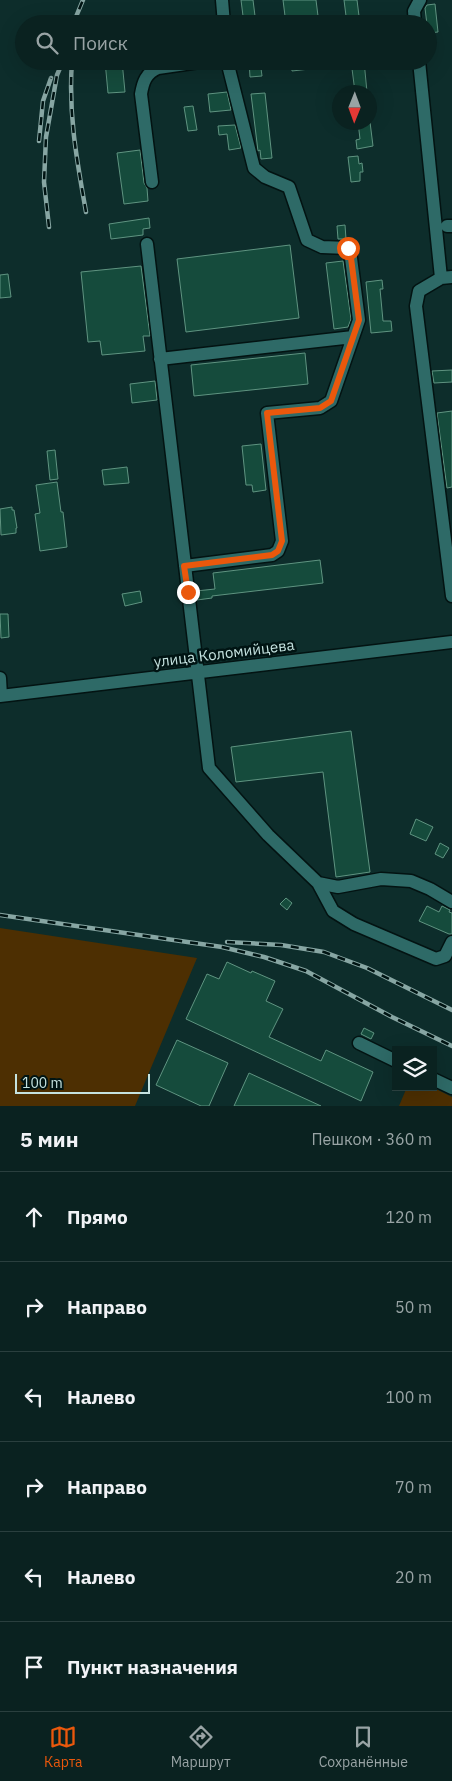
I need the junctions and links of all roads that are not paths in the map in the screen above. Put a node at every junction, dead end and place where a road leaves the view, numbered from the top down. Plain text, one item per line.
1 (222, 0) edge
2 (420, 0) edge
3 (223, 15) edge
4 (414, 15) edge
5 (153, 70) edge
6 (229, 70) edge
7 (420, 70) edge
8 (152, 182) dead end
9 (147, 244) dead end
10 (446, 277) edge
11 (353, 337) junction
12 (160, 359) junction
13 (184, 566) junction
14 (452, 596) edge
15 (452, 642) edge
16 (198, 672) junction
17 (0, 678) edge
18 (1, 696) edge
19 (318, 883) junction
20 (452, 902) edge
21 (452, 942) edge
22 (359, 1043) dead end
23 (392, 1058) edge
24 (437, 1081) edge
25 (452, 1088) edge

1 - 3 street
2 - 4 street
5 - 8 street
6 - 11 street
7 - 10 street
9 - 12 street
10 - 14 street
11 - 12 street
11 - 13 street
12 - 13 street
13 - 16 street
15 - 16 street, улица Коломийцева
16 - 18 street, улица Коломийцева
16 - 19 street
17 - 18 street
19 - 20 street
19 - 21 street
22 - 23 street
24 - 25 street

